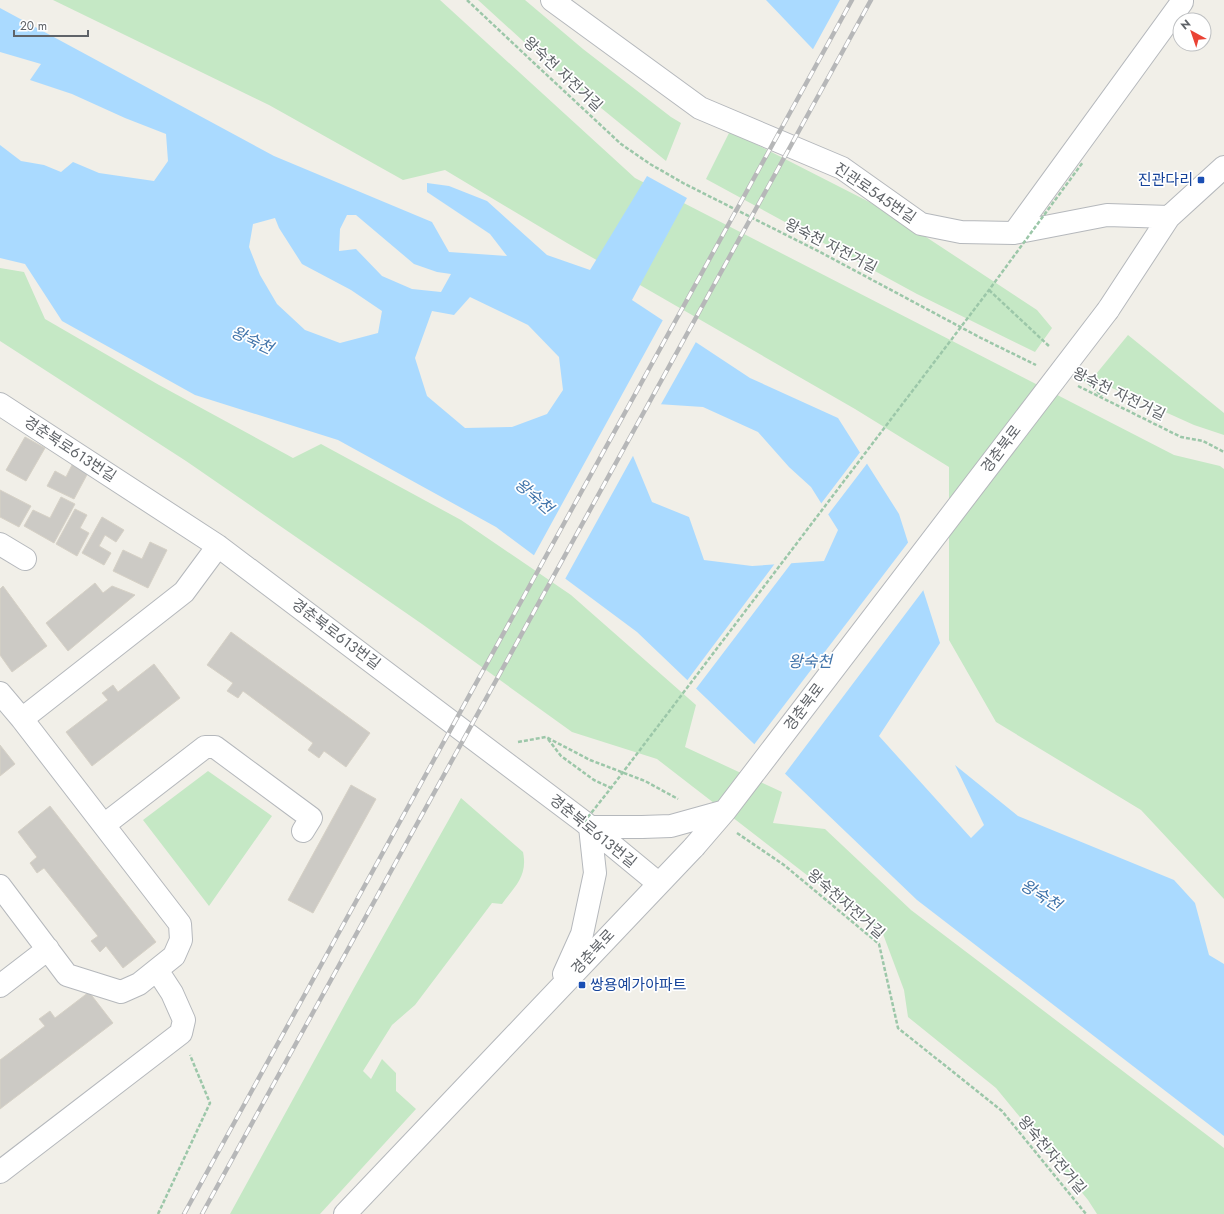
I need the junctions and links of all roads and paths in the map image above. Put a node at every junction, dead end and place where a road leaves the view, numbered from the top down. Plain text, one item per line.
1 (467, 0) edge
2 (552, 0) edge
3 (1182, 0) edge
4 (1083, 162) dead end
5 (1224, 167) edge
6 (1169, 217) junction
7 (1014, 233) junction
8 (989, 290) junction
9 (1053, 350) dead end
10 (1042, 368) dead end
11 (1082, 378) dead end
12 (1077, 386) dead end
13 (1105, 400) junction
14 (0, 404) edge
15 (1224, 452) edge
16 (0, 544) edge
17 (218, 546) junction
18 (25, 559) dead end
19 (0, 692) edge
20 (22, 719) junction
21 (546, 736) junction
22 (488, 748) junction
23 (611, 788) junction
24 (685, 803) dead end
25 (724, 811) junction
26 (587, 824) junction
27 (104, 825) junction
28 (303, 830) dead end
29 (736, 832) dead end
30 (658, 883) junction
31 (0, 886) edge
32 (48, 949) junction
33 (157, 970) junction
34 (0, 986) edge
35 (557, 989) junction
36 (181, 1033) junction
37 (0, 1172) edge
38 (158, 1214) edge
39 (345, 1214) edge
40 (1086, 1214) edge

1 - 10 path, 왕숙천 자전거길
2 - 7 street, 진관로545번길
3 - 7 street
4 - 8 path, bridge
5 - 6 street, 경춘북로
6 - 7 street, 진관로545번길
6 - 25 street, 경춘북로, bridge
8 - 9 path
8 - 23 path, bridge
11 - 13 path
12 - 13 path, 왕숙천 자전거길
13 - 15 path, 왕숙천 자전거길
14 - 17 street, 경춘북로613번길
16 - 18 street
17 - 20 street
17 - 22 street, 경춘북로613번길
19 - 20 street
20 - 27 street
21 - 22 path
21 - 23 path
21 - 24 path
22 - 26 street, 경춘북로613번길
23 - 26 path, bridge
25 - 26 street, bridge
25 - 30 street, 경춘북로, bridge
26 - 30 street, 경춘북로613번길
26 - 35 street
27 - 28 street
27 - 33 street
29 - 40 path, 왕숙천자전거길
30 - 35 street, 경춘북로
31 - 32 street
32 - 33 street
32 - 34 street
33 - 36 street
35 - 39 street, 경춘북로
36 - 37 street
36 - 38 path

